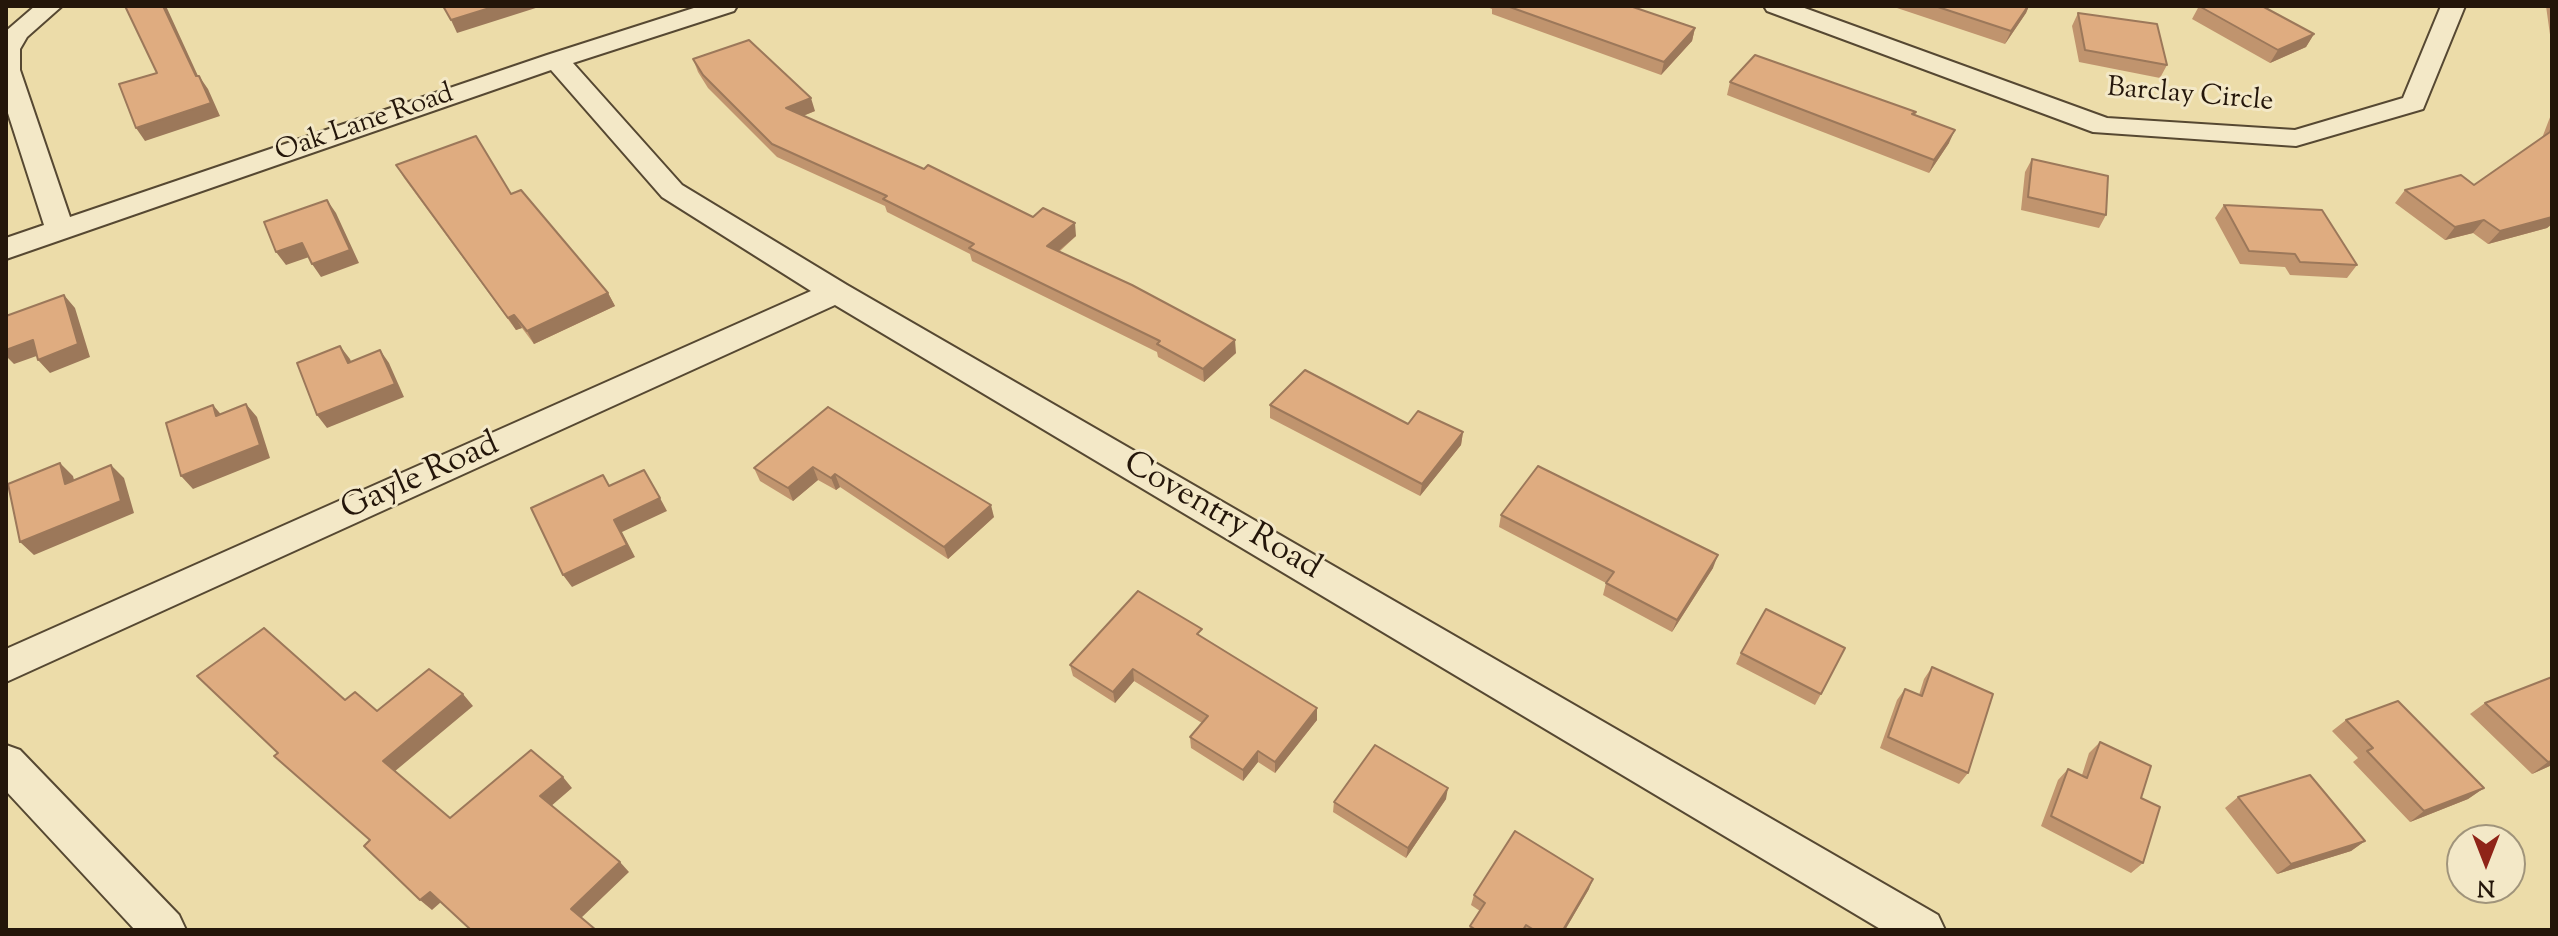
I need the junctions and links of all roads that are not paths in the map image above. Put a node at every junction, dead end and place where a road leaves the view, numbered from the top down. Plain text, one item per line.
1 (50, 6) edge
2 (725, 6) edge
3 (1776, 6) edge
4 (2453, 6) edge
5 (556, 60) junction
6 (60, 229) junction
7 (6, 249) edge
8 (836, 292) junction
9 (6, 666) edge
10 (6, 763) edge
11 (164, 930) edge
12 (1923, 930) edge

1 - 6 street
2 - 5 street, Oak Lane Road
3 - 4 street, Barclay Circle
5 - 6 street, Oak Lane Road
5 - 8 street, Coventry Road
6 - 7 street, Oak Lane Road
8 - 9 street, Gayle Road
8 - 12 street, Coventry Road
10 - 11 street

